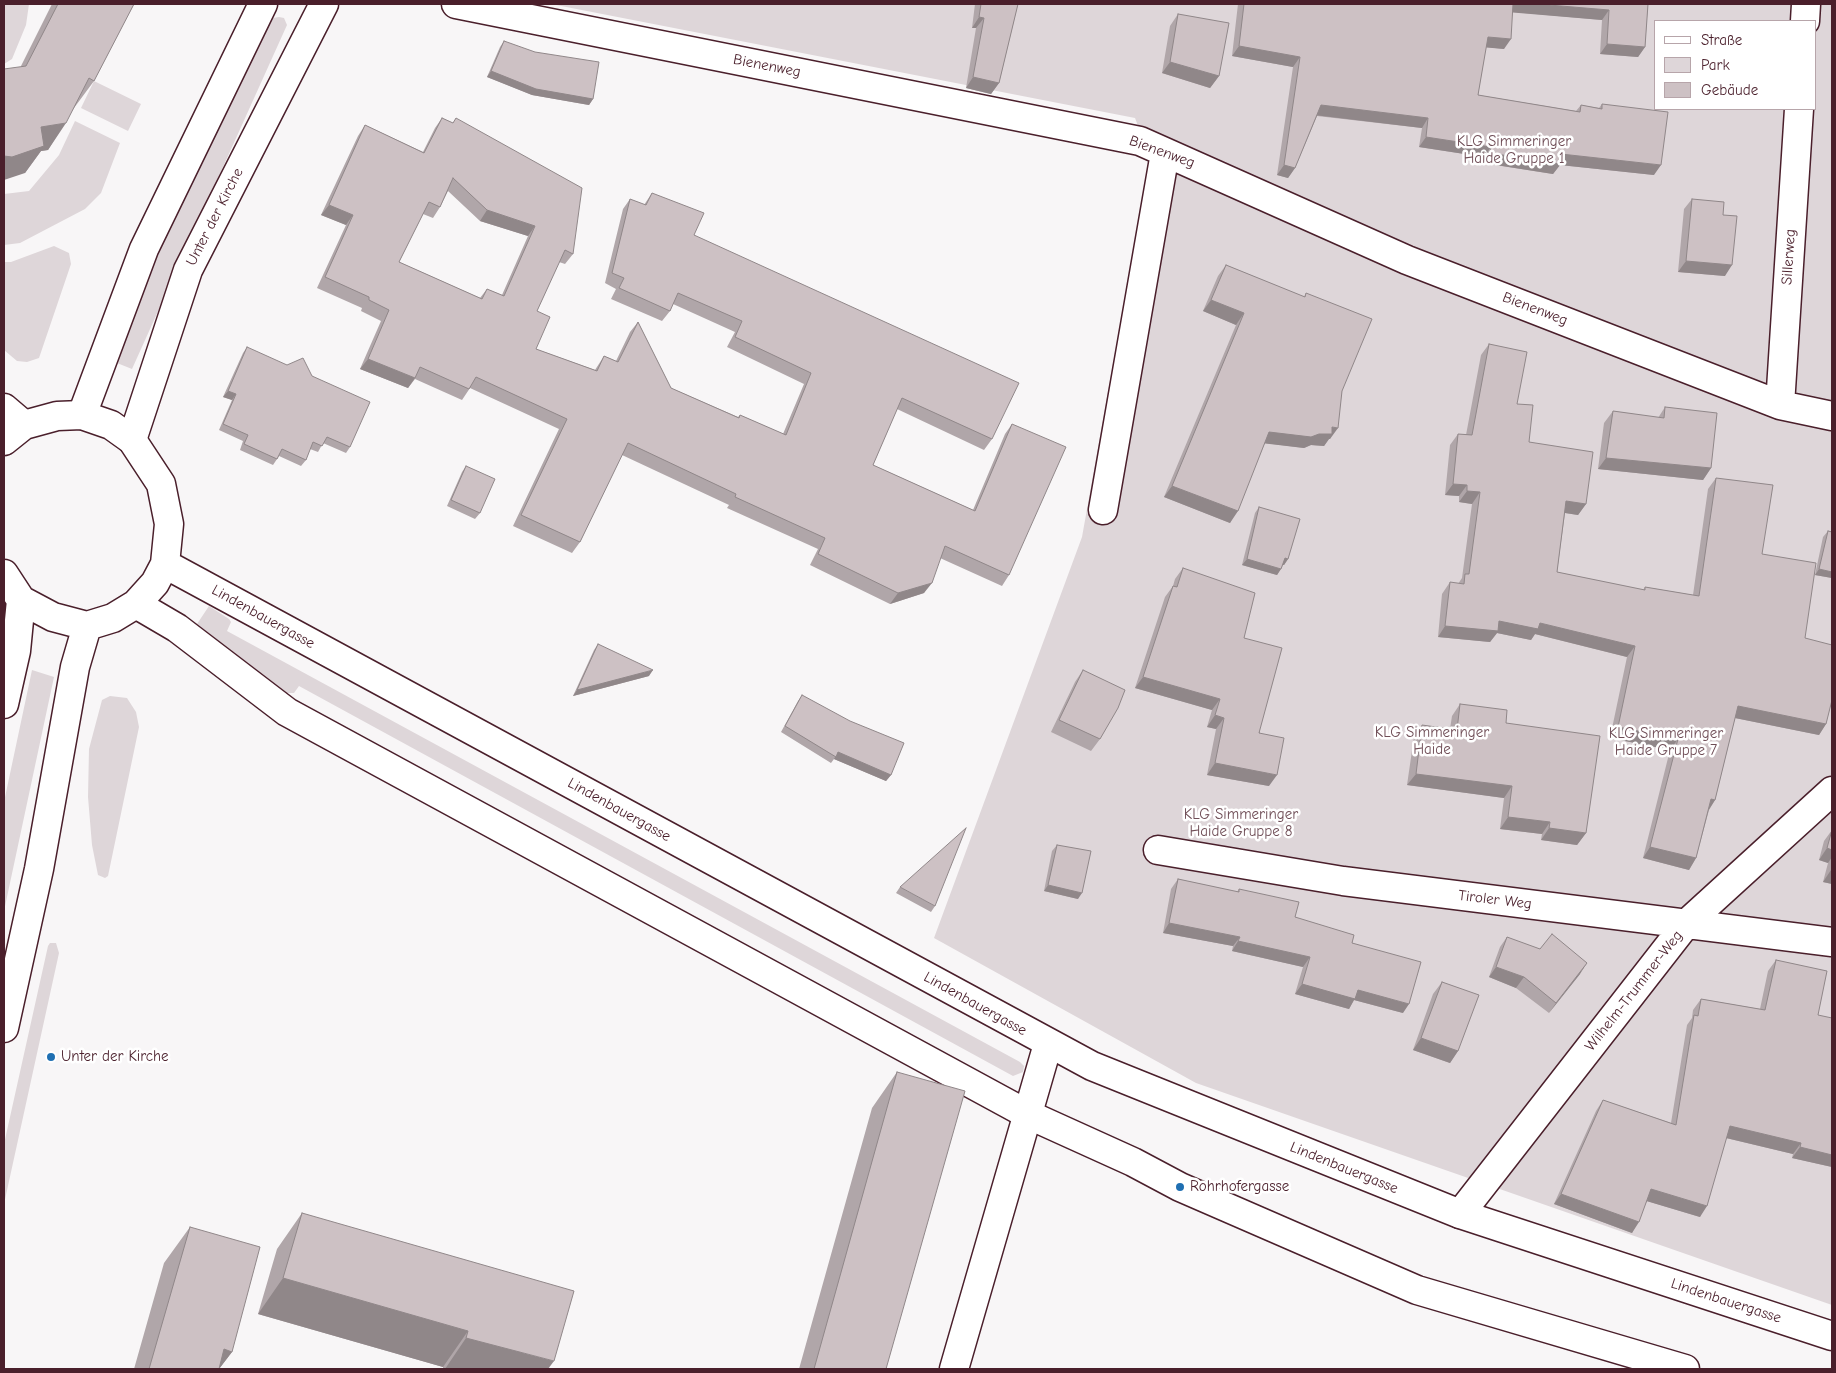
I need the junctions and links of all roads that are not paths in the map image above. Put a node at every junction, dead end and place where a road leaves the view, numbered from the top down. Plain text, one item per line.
1 (263, 4) edge
2 (324, 4) edge
3 (456, 4) edge
4 (1806, 4) edge
5 (1805, 20) edge
6 (1799, 110) edge
7 (1165, 153) junction
8 (1780, 405) junction
9 (4, 408) edge
10 (82, 414) junction
11 (1832, 416) edge
12 (14, 433) edge
13 (132, 440) junction
14 (1103, 510) dead end
15 (165, 564) junction
16 (4, 574) edge
17 (21, 600) junction
18 (136, 604) junction
19 (87, 626) junction
20 (4, 704) edge
21 (1832, 791) edge
22 (1158, 850) dead end
23 (1686, 924) junction
24 (1832, 942) edge
25 (4, 1028) edge
26 (1048, 1044) junction
27 (1027, 1114) junction
28 (1460, 1214) junction
29 (1832, 1336) edge
30 (954, 1369) edge
31 (1685, 1369) edge

1 - 10 street
2 - 13 street, Unter der Kirche
3 - 7 street, Bienenweg
4 - 5 street
6 - 8 street, Sillerweg
7 - 8 street, Bienenweg
7 - 14 street
8 - 11 street, Bienenweg
9 - 12 street
10 - 12 street
10 - 13 street
13 - 15 street
15 - 18 street
15 - 26 street, Lindenbauergasse
16 - 17 street
17 - 19 street
17 - 20 street
18 - 19 street
18 - 27 street
19 - 25 street
21 - 23 street, Wilhelm-Trummer-Weg
22 - 23 street, Tiroler Weg
23 - 24 street, Tiroler Weg
23 - 28 street, Wilhelm-Trummer-Weg
26 - 27 street
26 - 28 street, Lindenbauergasse
27 - 30 street
27 - 31 street
28 - 29 street, Lindenbauergasse

